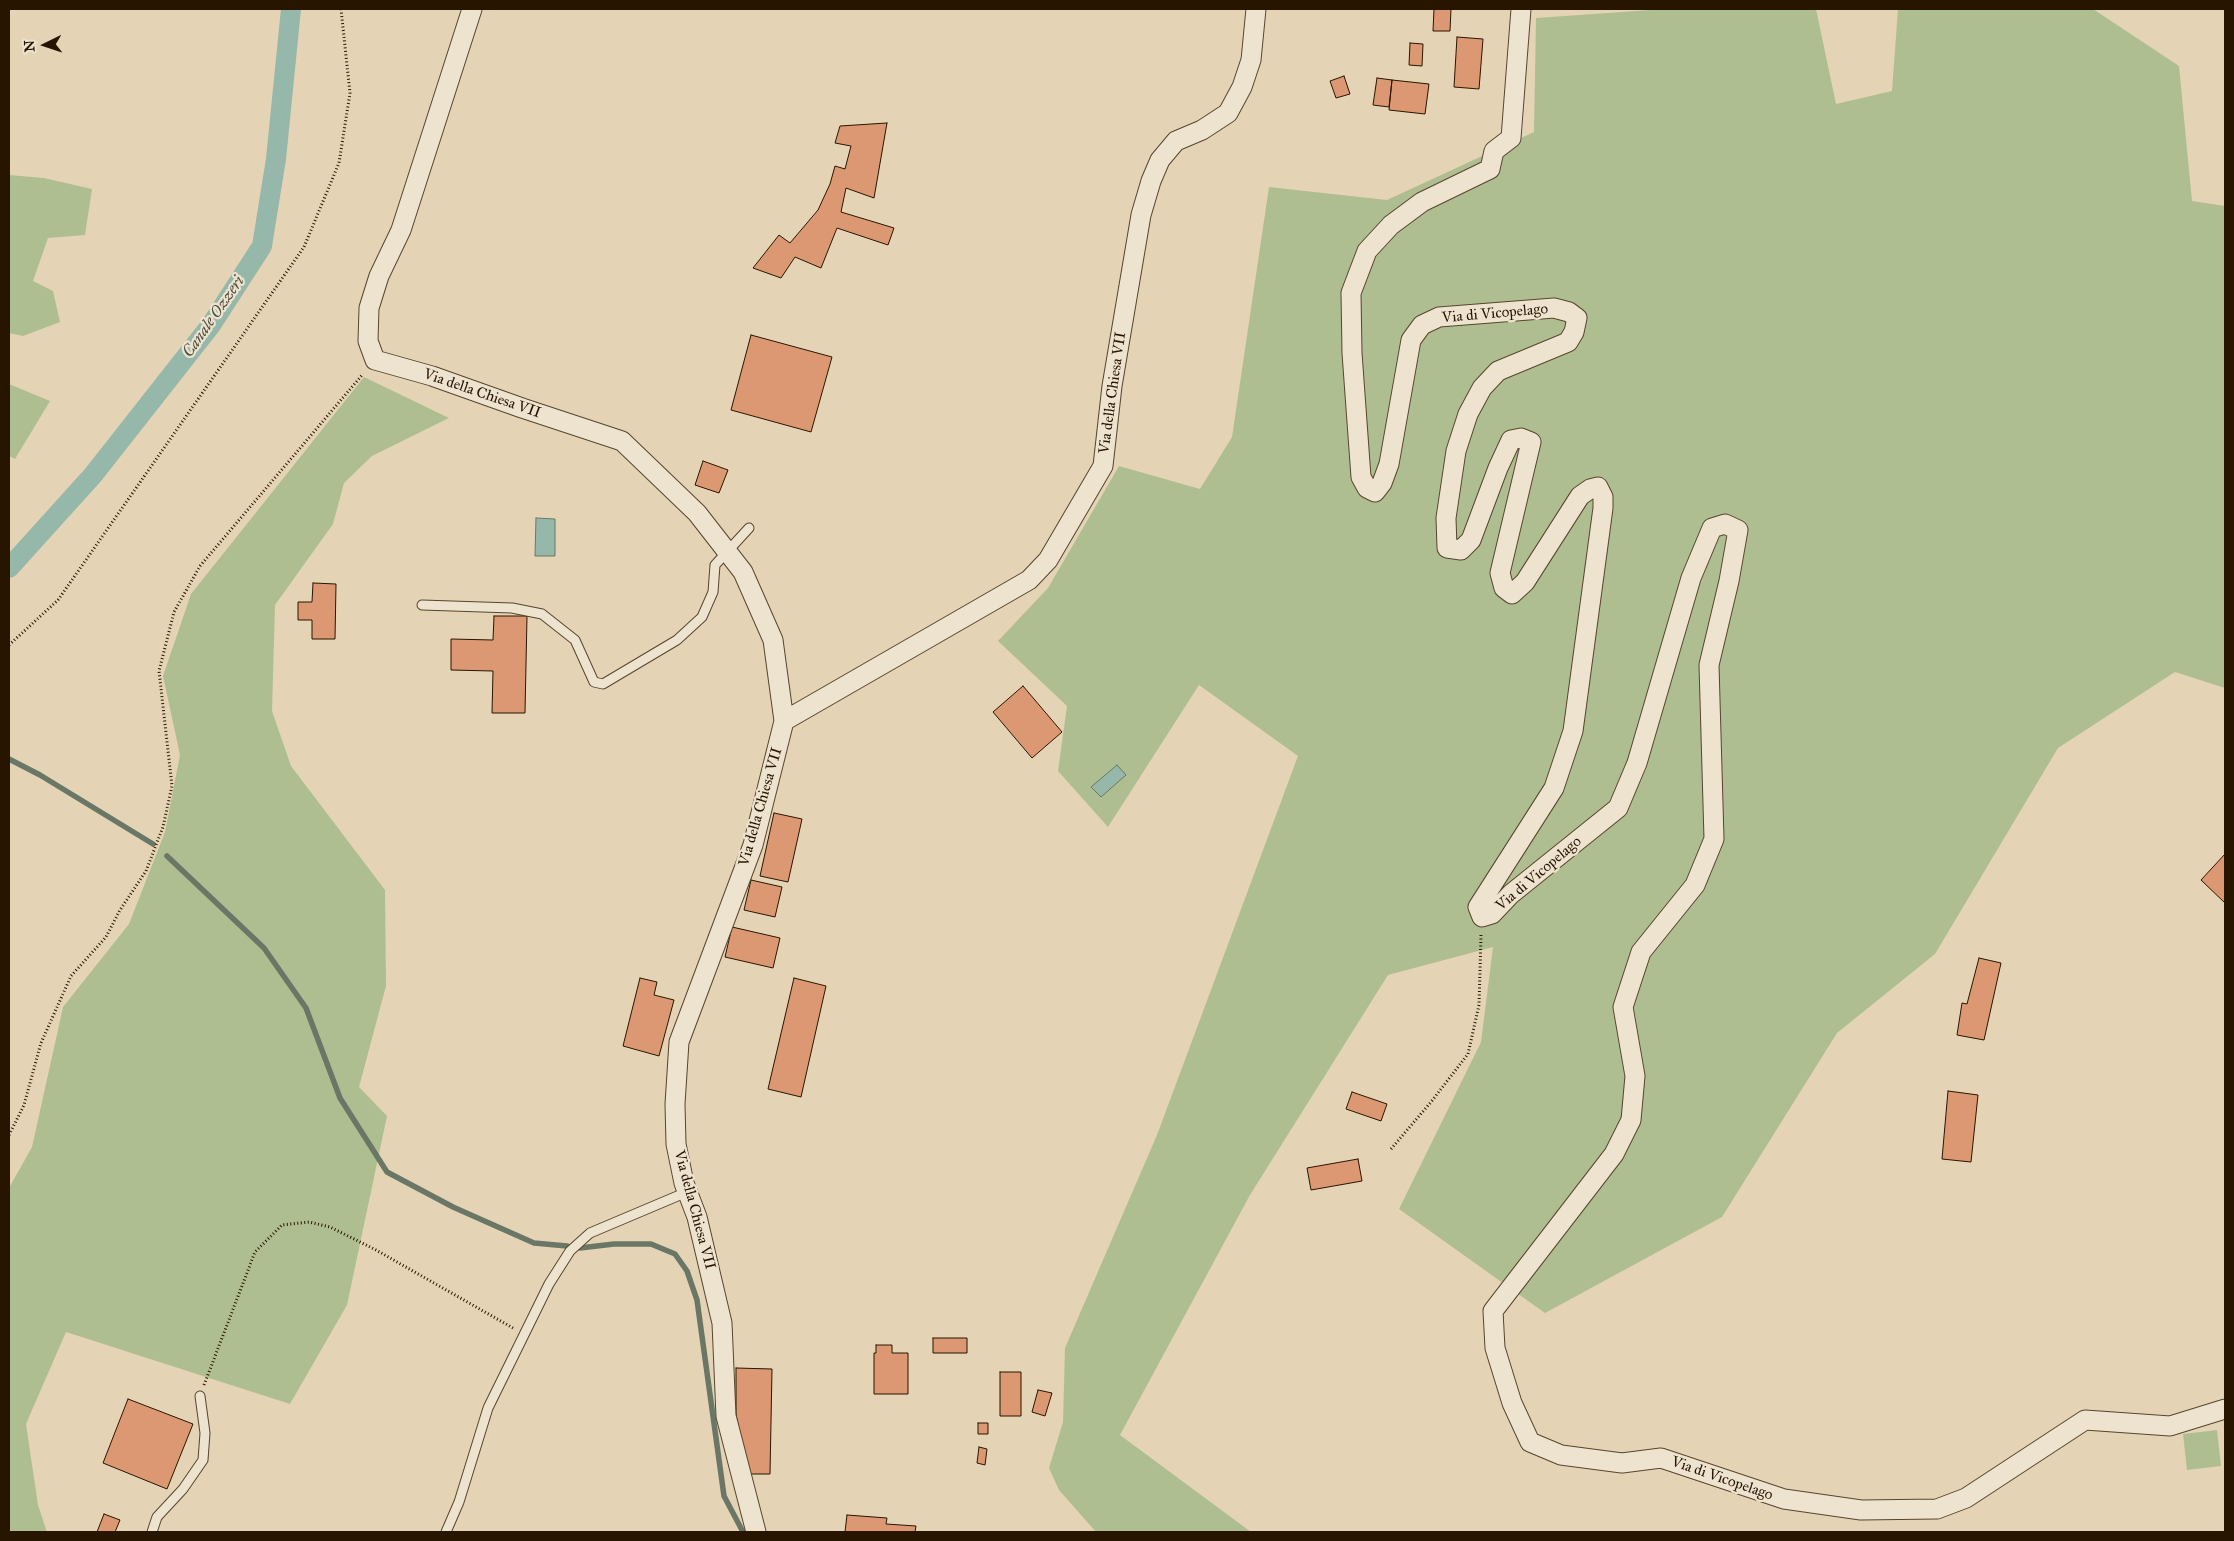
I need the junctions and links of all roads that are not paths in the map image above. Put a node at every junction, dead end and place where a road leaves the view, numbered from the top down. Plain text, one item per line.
1 (472, 9) edge
2 (1256, 9) edge
3 (1521, 9) edge
4 (749, 528) dead end
5 (728, 553) junction
6 (422, 605) dead end
7 (784, 721) junction
8 (687, 1192) junction
9 (200, 1396) road end
10 (2225, 1409) edge
11 (152, 1532) edge
12 (446, 1532) edge
13 (756, 1532) edge

1 - 5 street, Via della Chiesa VII
2 - 7 street, Via della Chiesa VII
3 - 10 street, Via di Vicopelago
4 - 5 lane
5 - 6 lane
5 - 7 street, Via della Chiesa VII
7 - 8 street, Via della Chiesa VII
8 - 12 lane
8 - 13 street, Via della Chiesa VII
9 - 11 lane

